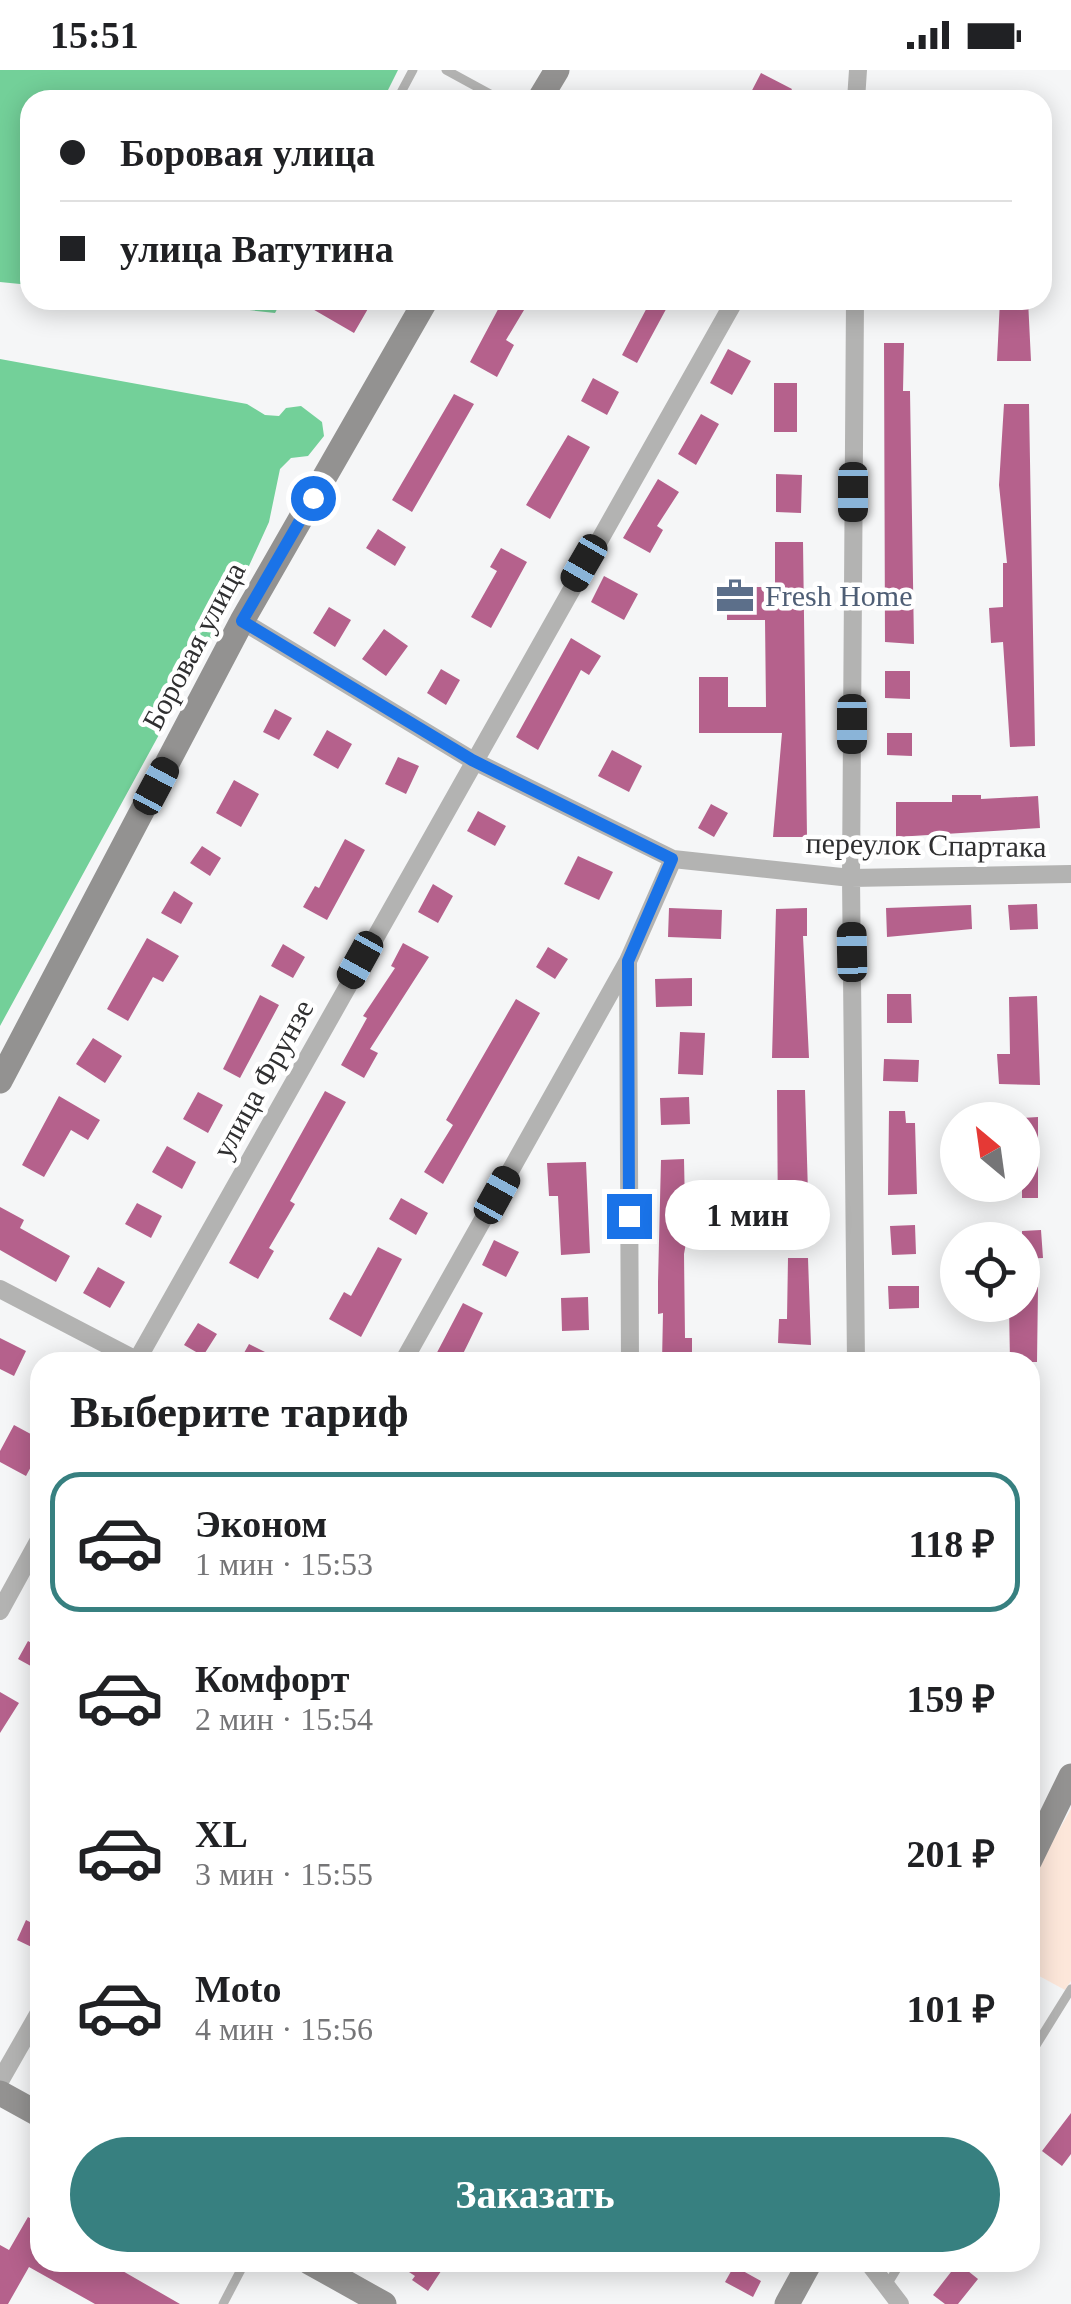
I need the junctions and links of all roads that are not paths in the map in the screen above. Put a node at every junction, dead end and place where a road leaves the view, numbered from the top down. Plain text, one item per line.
1 (446, 70) edge
2 (483, 90) edge
3 (420, 310) edge
4 (729, 310) edge
5 (854, 310) edge
6 (242, 621) junction
7 (472, 760) junction
8 (672, 859) junction
9 (1071, 874) edge
10 (851, 878) junction
11 (628, 961) junction
12 (0, 1081) edge
13 (0, 1289) edge
14 (119, 1352) edge
15 (144, 1352) edge
16 (409, 1352) edge
17 (630, 1352) edge
18 (856, 1352) edge
19 (30, 1556) edge
20 (0, 1611) edge
21 (1071, 1776) edge
22 (1052, 1813) edge
23 (1040, 1839) edge
24 (1071, 1989) edge
25 (30, 2029) edge
26 (1040, 2039) edge
27 (0, 2082) edge
28 (0, 2093) edge
29 (30, 2110) edge
30 (240, 2272) edge
31 (327, 2272) edge
32 (799, 2272) edge
33 (876, 2272) edge
34 (895, 2272) edge
35 (887, 2285) junction
36 (223, 2304) edge
37 (384, 2304) edge
38 (787, 2304) edge
39 (900, 2304) edge

1 - 2 lane
3 - 6 street, Боровая улица
4 - 7 street, улица Фрунзе
5 - 10 street
6 - 7 street, переулок Спартака
6 - 12 street, Боровая улица
7 - 8 street, переулок Спартака
7 - 15 street, улица Фрунзе
8 - 10 street, переулок Спартака
8 - 11 street
9 - 10 street, переулок Спартака
10 - 18 street
11 - 16 street
11 - 17 street
13 - 14 street
19 - 20 street
21 - 22 street
22 - 23 street
24 - 26 lane
25 - 27 street
28 - 29 street
30 - 36 lane
31 - 37 street
32 - 38 street
33 - 35 street
34 - 35 lane
35 - 39 street

